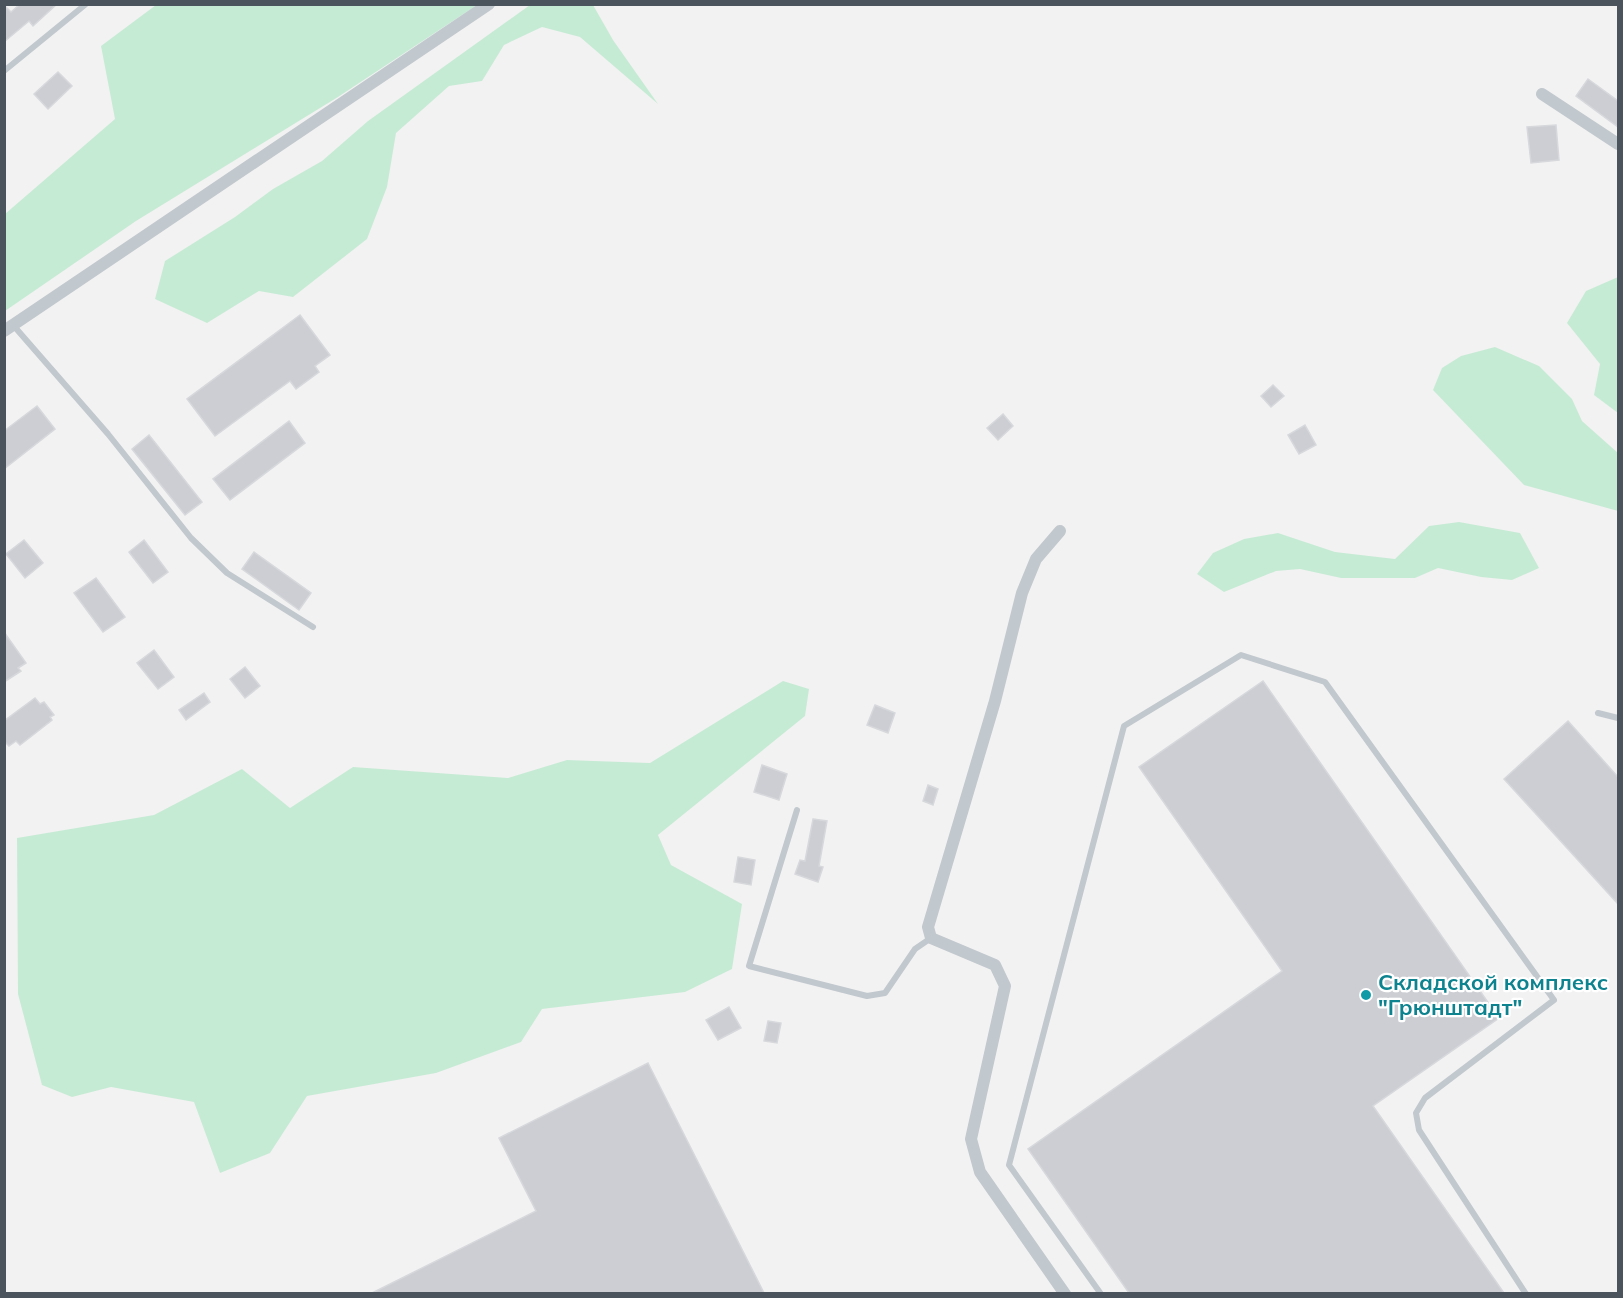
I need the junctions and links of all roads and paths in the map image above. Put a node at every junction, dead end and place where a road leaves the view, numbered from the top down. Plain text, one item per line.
1 (86, 4) edge
2 (489, 4) edge
3 (4, 71) edge
4 (1542, 94) dead end
5 (1618, 144) edge
6 (9, 328) edge
7 (1060, 531) dead end
8 (313, 627) dead end
9 (1598, 713) dead end
10 (1618, 718) edge
11 (797, 810) dead end
12 (931, 938) junction
13 (1065, 1293) edge
14 (1101, 1293) edge
15 (1526, 1293) edge

1 - 3 lane
2 - 6 street
4 - 5 street
6 - 8 lane
7 - 12 street
9 - 10 lane
11 - 12 lane
12 - 13 street
14 - 15 lane

